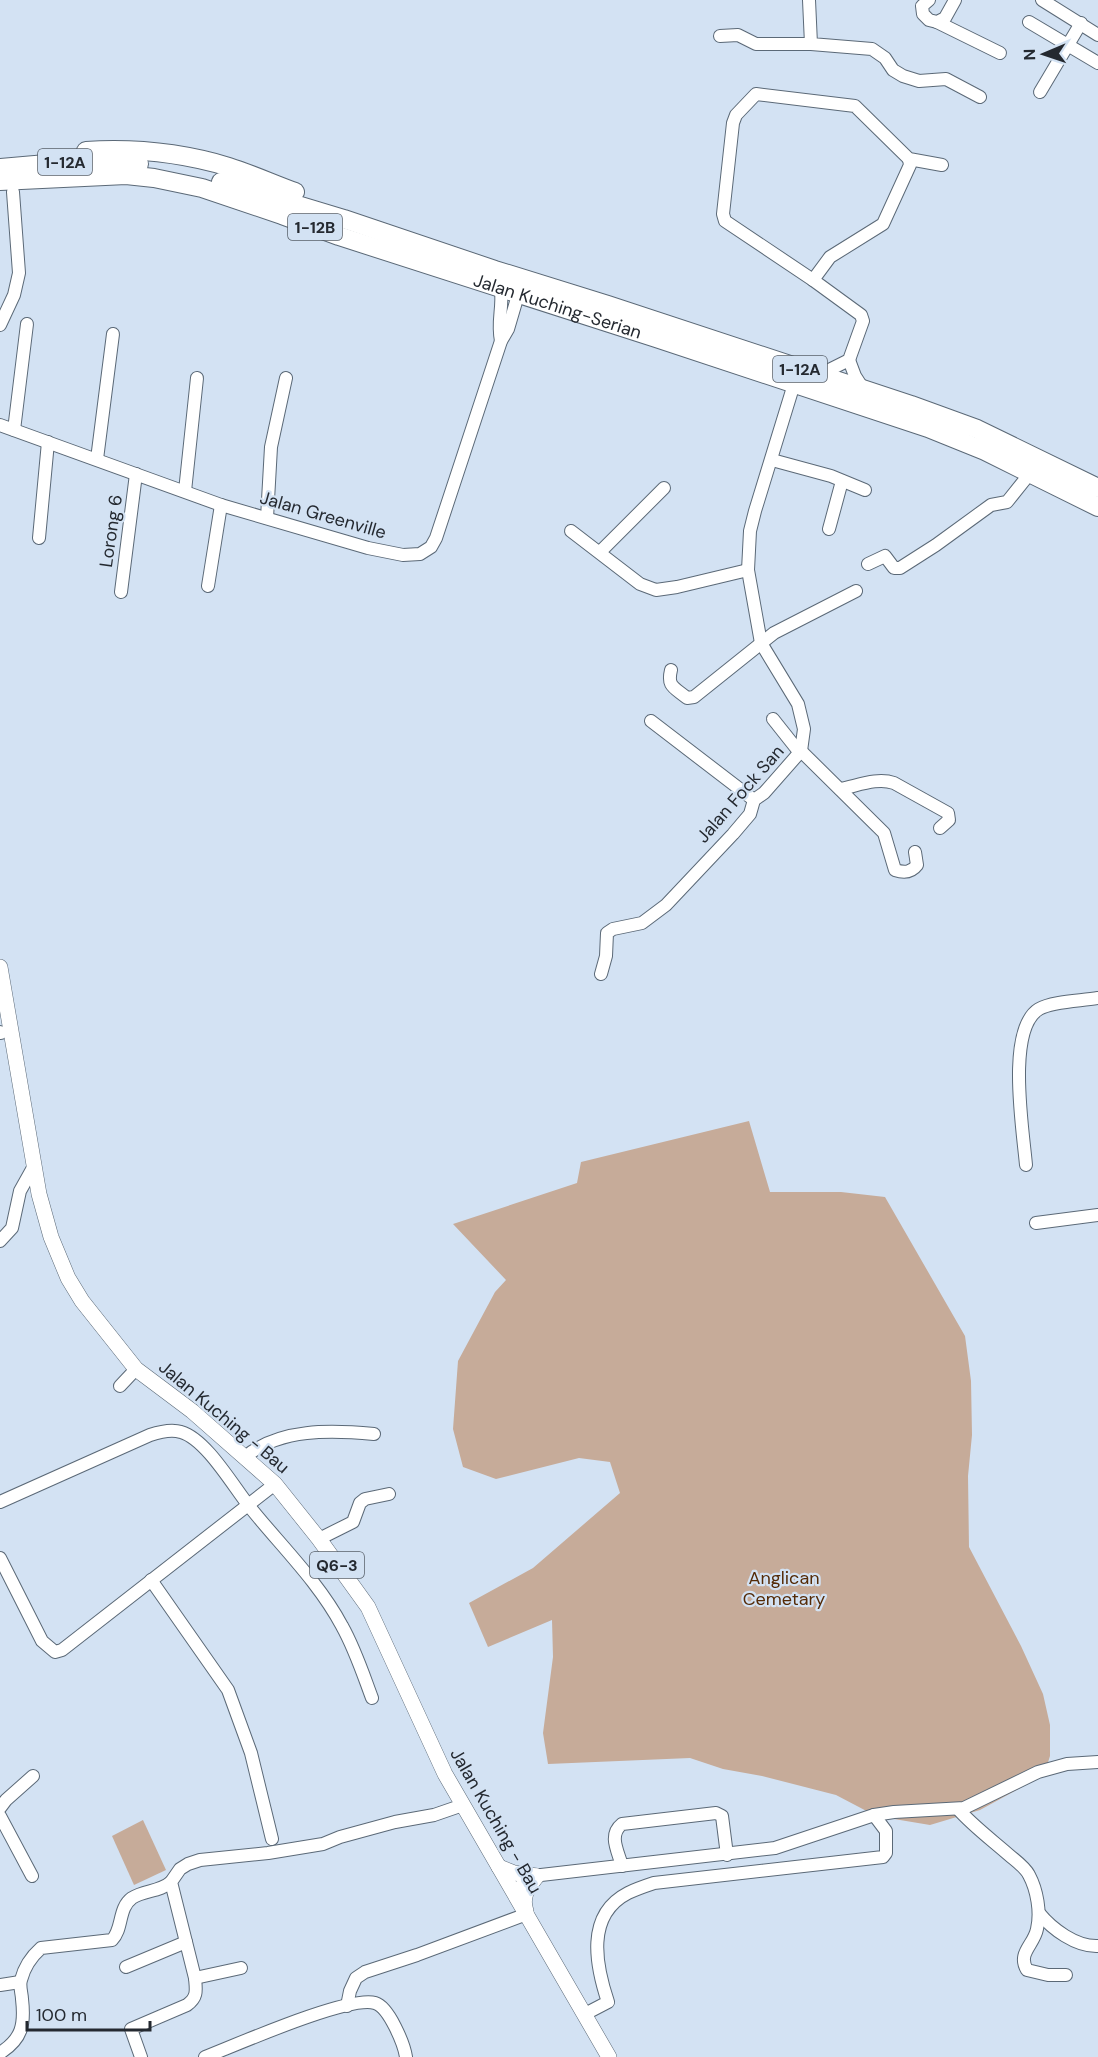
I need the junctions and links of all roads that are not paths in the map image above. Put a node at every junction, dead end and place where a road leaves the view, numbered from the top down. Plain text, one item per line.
1 (809, 0) edge
2 (955, 0) edge
3 (1042, 0) edge
4 (925, 2) edge
5 (937, 22) junction
6 (1029, 22) dead end
7 (1082, 23) junction
8 (1098, 35) edge
9 (720, 36) dead end
10 (810, 44) junction
11 (1068, 46) junction
12 (1000, 53) dead end
13 (1098, 63) edge
14 (1040, 92) dead end
15 (980, 97) dead end
16 (0, 157) edge
17 (909, 159) junction
18 (942, 165) dead end
19 (0, 168) edge
20 (128, 169) junction
21 (4, 189) edge
22 (342, 227) junction
23 (813, 280) junction
24 (510, 292) junction
25 (27, 324) dead end
26 (0, 325) edge
27 (113, 334) dead end
28 (501, 341) junction
29 (849, 360) junction
30 (819, 375) junction
31 (197, 378) dead end
32 (286, 378) dead end
33 (794, 384) junction
34 (864, 390) junction
35 (0, 425) edge
36 (14, 430) junction
37 (48, 442) junction
38 (98, 459) junction
39 (772, 460) junction
40 (1031, 472) junction
41 (136, 474) junction
42 (842, 481) junction
43 (664, 488) dead end
44 (1098, 488) edge
45 (865, 490) dead end
46 (185, 491) junction
47 (221, 505) junction
48 (1098, 507) edge
49 (267, 518) junction
50 (829, 529) dead end
51 (571, 531) dead end
52 (39, 538) dead end
53 (600, 552) junction
54 (868, 564) dead end
55 (748, 570) junction
56 (208, 586) dead end
57 (856, 591) dead end
58 (121, 592) dead end
59 (761, 643) junction
60 (672, 670) dead end
61 (773, 719) dead end
62 (651, 721) dead end
63 (800, 752) junction
64 (840, 789) junction
65 (754, 800) junction
66 (940, 828) dead end
67 (915, 852) dead end
68 (0, 967) edge
69 (601, 974) dead end
70 (1098, 998) edge
71 (3, 1032) edge
72 (1026, 1165) dead end
73 (34, 1166) junction
74 (1098, 1215) edge
75 (1036, 1223) dead end
76 (0, 1241) edge
77 (136, 1369) junction
78 (120, 1386) dead end
79 (374, 1434) dead end
80 (245, 1457) junction
81 (275, 1484) junction
82 (389, 1494) dead end
83 (0, 1502) edge
84 (248, 1505) junction
85 (319, 1539) junction
86 (0, 1558) edge
87 (151, 1580) junction
88 (372, 1698) dead end
89 (1098, 1762) edge
90 (33, 1776) dead end
91 (463, 1805) junction
92 (0, 1808) edge
93 (958, 1809) junction
94 (874, 1815) junction
95 (0, 1816) edge
96 (272, 1839) dead end
97 (727, 1855) junction
98 (622, 1866) junction
99 (499, 1867) junction
100 (32, 1876) dead end
101 (537, 1876) junction
102 (171, 1882) junction
103 (513, 1890) junction
104 (1039, 1913) junction
105 (527, 1914) junction
106 (186, 1942) junction
107 (1098, 1946) edge
108 (126, 1967) dead end
109 (241, 1968) dead end
110 (1066, 1975) dead end
111 (195, 1978) junction
112 (20, 1982) junction
113 (0, 1985) edge
114 (347, 2006) junction
115 (585, 2014) junction
116 (0, 2053) edge
117 (141, 2057) edge
118 (205, 2057) edge
119 (406, 2057) edge
120 (609, 2057) edge

1 - 10 street
2 - 5 street
3 - 7 street
4 - 5 street
5 - 12 street
6 - 11 street
7 - 8 street
7 - 11 street
9 - 10 street
10 - 15 street
11 - 13 street
11 - 14 street
16 - 22 highway
17 - 18 street
17 - 23 street
17 - 23 street
19 - 20 highway, Jalan Kuching-Serian / 1-12A
20 - 21 highway, Jalan Kuching-Serian
20 - 22 highway, Jalan Kuching-Serian / 1-12A
21 - 22 highway
21 - 26 street
22 - 24 highway, Jalan Kuching-Serian / 1-12B
22 - 30 highway, Jalan Kuching-Serian / 1-12A
23 - 29 street
24 - 28 street, Jalan Greenville
24 - 28 street, Jalan Greenville
24 - 33 highway, Jalan Kuching-Serian / 1-12B
25 - 36 street
27 - 38 street
28 - 49 street, Jalan Greenville
29 - 30 street
29 - 34 street
30 - 34 highway, Jalan Kuching-Serian / 1-12A
31 - 46 street
32 - 49 street
33 - 39 street, Jalan Fock San
33 - 40 highway, Jalan Kuching-Serian / 1-12B
34 - 44 highway, Jalan Kuching-Serian / 1-12A
35 - 36 street, Jalan Greenville
36 - 37 street, Jalan Greenville
37 - 38 street, Jalan Greenville
37 - 52 street
38 - 41 street, Jalan Greenville
39 - 42 street
39 - 55 street, Jalan Fock San
40 - 48 highway, Jalan Kuching-Serian / 1-12B
40 - 54 street
41 - 46 street, Jalan Greenville
41 - 58 street, Lorong 6
42 - 45 street
42 - 50 street
43 - 53 street
46 - 47 street, Jalan Greenville
47 - 49 street, Jalan Greenville
47 - 56 street
51 - 53 street
53 - 55 street
55 - 59 street, Jalan Fock San
57 - 59 street
59 - 60 street
59 - 63 street, Jalan Fock San
61 - 63 street
62 - 65 street
63 - 64 street
63 - 65 street, Jalan Fock San
64 - 66 street
64 - 67 street
65 - 69 street, Jalan Fock San
68 - 71 main road, Jalan Kuching - Bau / Q6-3
70 - 72 street
71 - 73 main road, Jalan Kuching - Bau / Q6-3
73 - 76 street
73 - 77 main road, Jalan Kuching - Bau / Q6-3
74 - 75 street
77 - 78 street
77 - 80 main road, Jalan Kuching - Bau / Q6-3
79 - 80 street
80 - 81 main road, Jalan Kuching - Bau / Q6-3
81 - 84 street
81 - 85 main road, Jalan Kuching - Bau / Q6-3
82 - 85 street
83 - 84 street
84 - 87 street
84 - 88 street
85 - 91 main road, Jalan Kuching - Bau / Q6-3
86 - 87 street
87 - 96 street
89 - 93 street
90 - 92 street
91 - 99 main road, Jalan Kuching - Bau / Q6-3
91 - 102 street
93 - 94 street
93 - 104 street
94 - 97 street
94 - 115 street
95 - 100 street
97 - 98 street
97 - 98 street
98 - 101 street
99 - 101 main road
99 - 103 main road, Jalan Kuching - Bau / Q6-3
101 - 103 street
101 - 105 main road
102 - 106 street
102 - 112 street
103 - 105 main road, Jalan Kuching - Bau / Q6-3
104 - 107 street
104 - 110 street
105 - 114 street
105 - 115 main road, Jalan Kuching - Bau / Q6-3
106 - 108 street
106 - 111 street
109 - 111 street
111 - 117 street
112 - 113 street
112 - 116 street
114 - 118 street
114 - 119 street
115 - 120 main road, Jalan Kuching - Bau / Q6-3

